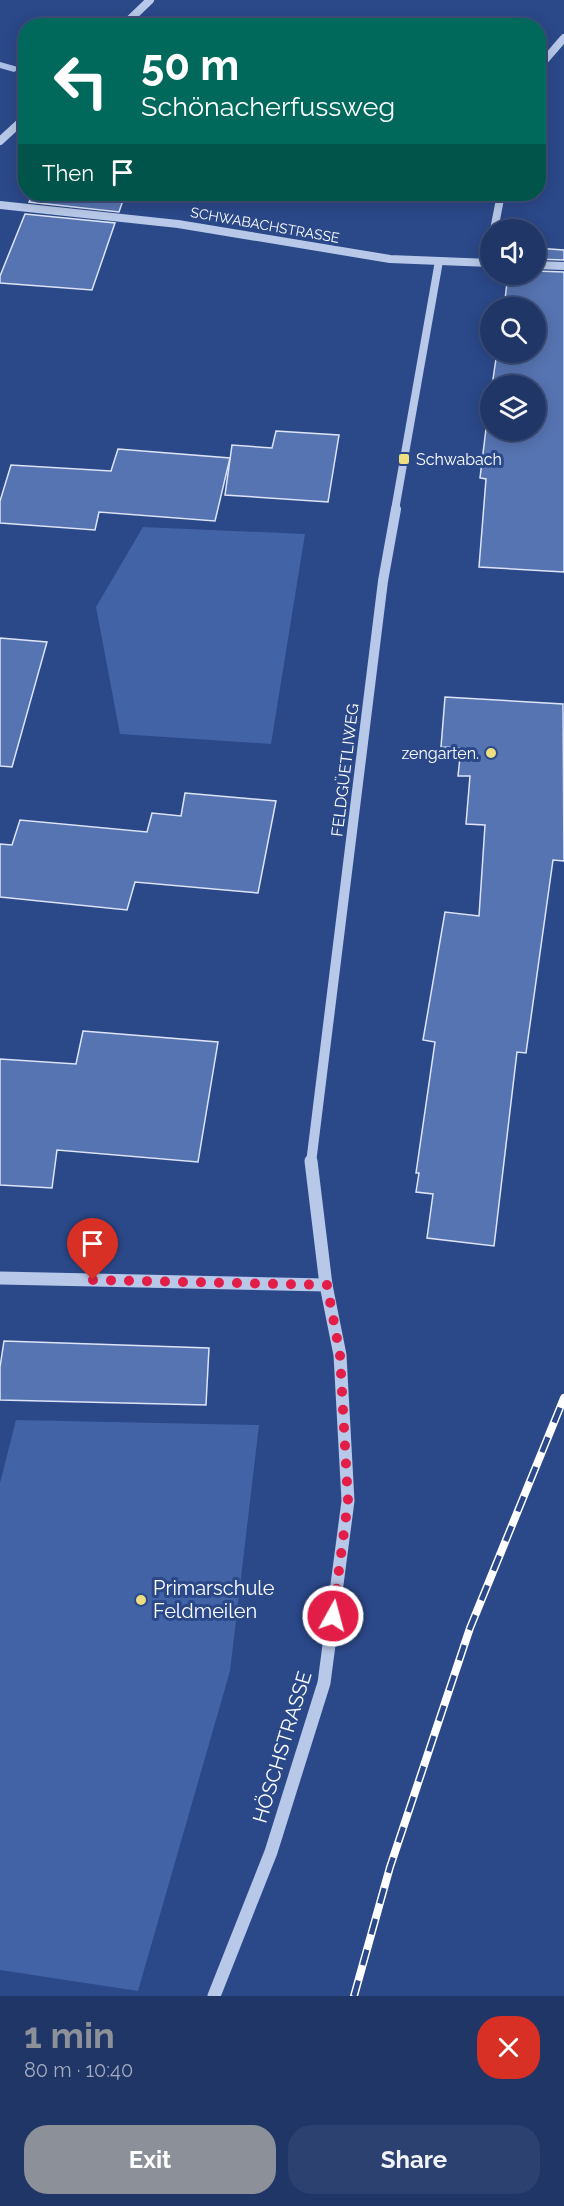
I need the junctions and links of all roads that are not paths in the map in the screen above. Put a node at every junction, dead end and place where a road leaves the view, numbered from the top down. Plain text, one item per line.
1 (150, 0) edge
2 (131, 18) edge
3 (564, 39) edge
4 (546, 59) edge
5 (18, 124) edge
6 (0, 141) edge
7 (500, 201) edge
8 (0, 205) edge
9 (496, 219) edge
10 (439, 261) junction
11 (480, 263) edge
12 (546, 265) edge
13 (564, 266) edge
14 (0, 1278) edge
15 (327, 1285) junction
16 (214, 1996) edge

1 - 2 street
3 - 4 street
5 - 6 street
7 - 9 street
8 - 10 street, SCHWABACHSTRASSE
10 - 11 street, SCHWABACHSTRASSE
10 - 15 street, FELDGÜETLIWEG
12 - 13 street
14 - 15 street
15 - 16 street, HÖSCHSTRASSE

